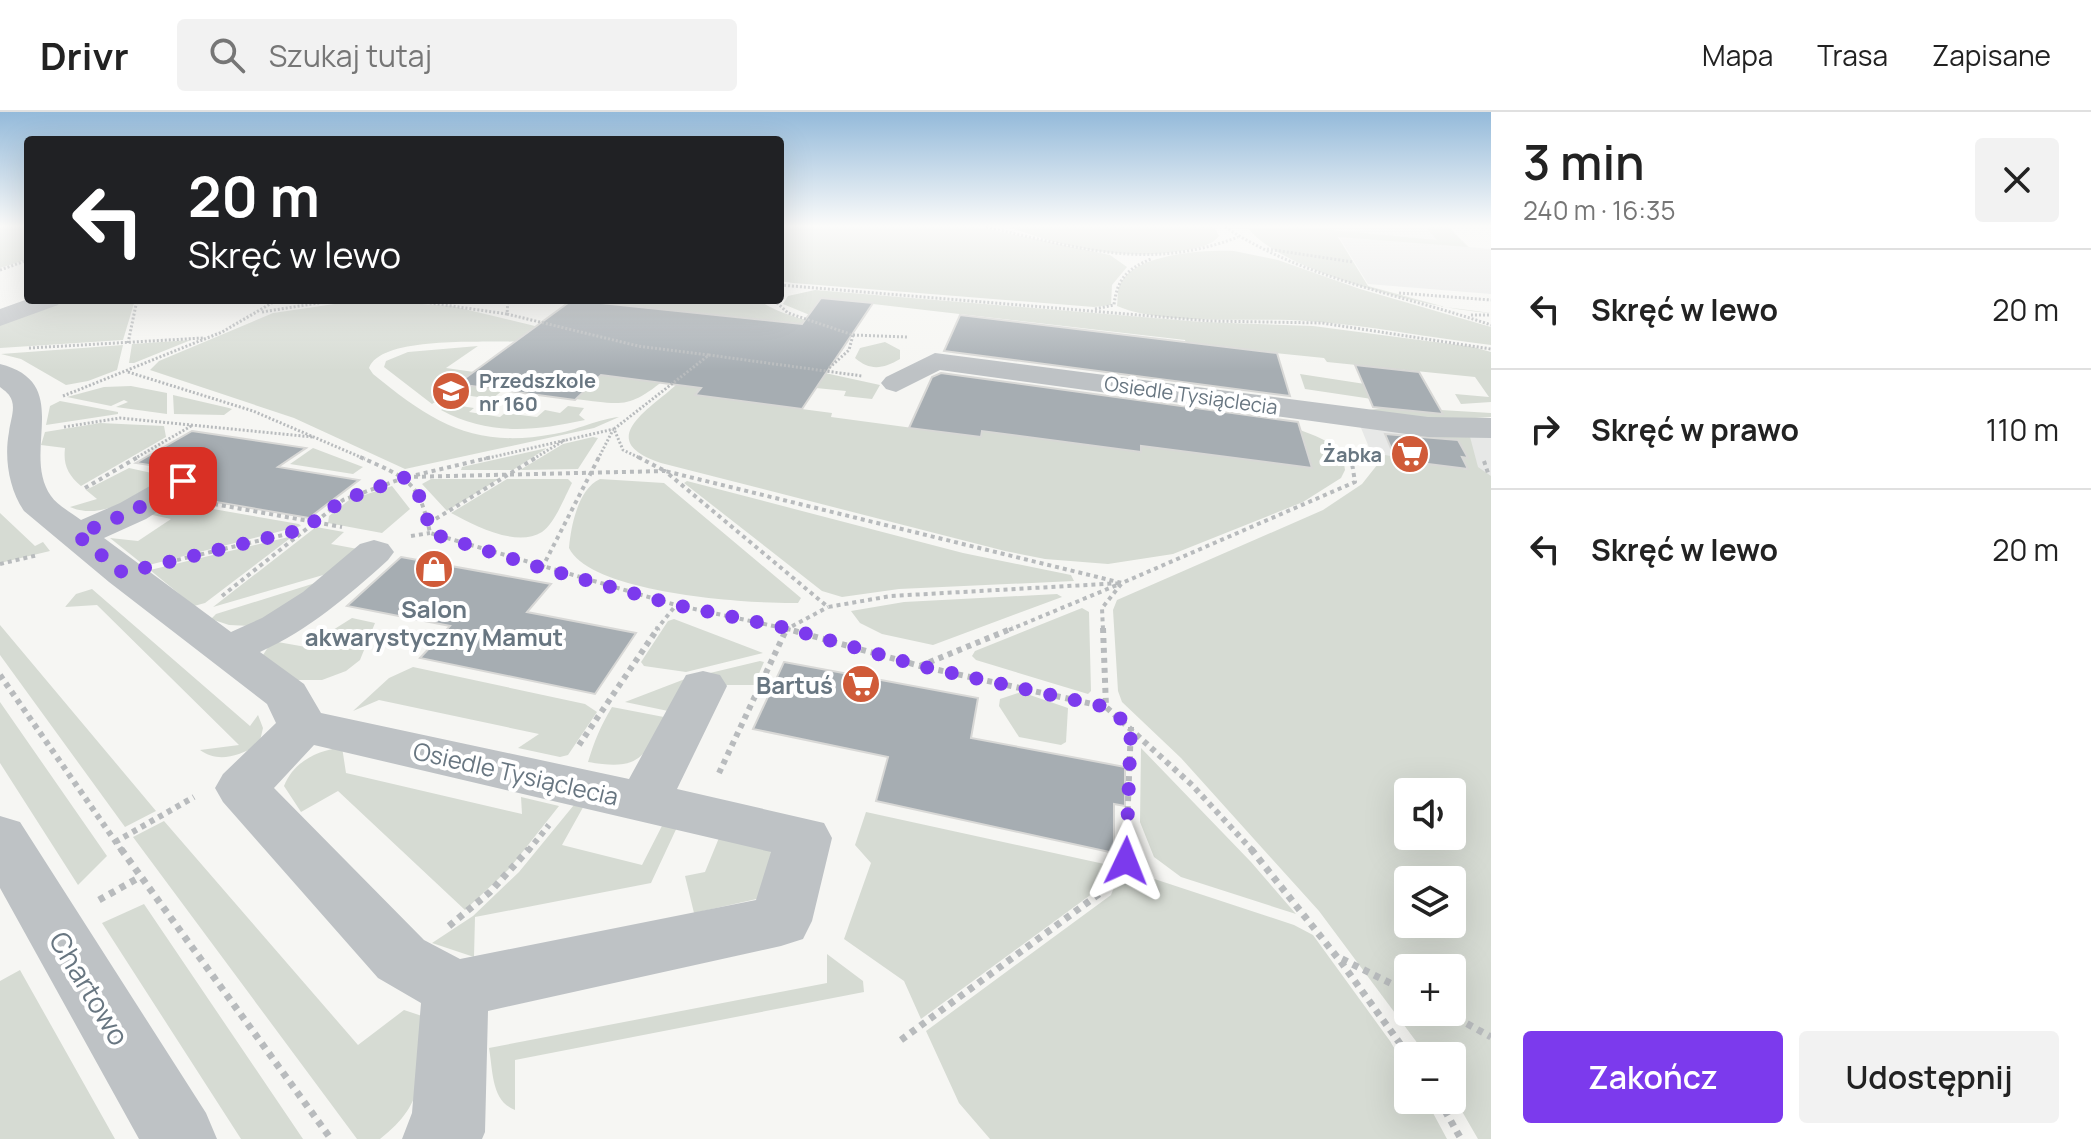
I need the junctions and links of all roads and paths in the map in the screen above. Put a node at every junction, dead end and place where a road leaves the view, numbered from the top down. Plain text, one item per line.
1 (1124, 275) edge
2 (1325, 275) edge
3 (784, 285) edge
4 (1399, 293) dead end
5 (1491, 300) edge
6 (38, 304) edge
7 (136, 304) edge
8 (270, 304) edge
9 (310, 304) edge
10 (451, 304) edge
11 (508, 304) edge
12 (778, 304) edge
13 (1087, 310) junction
14 (257, 312) junction
15 (507, 314) junction
16 (1466, 315) junction
17 (1491, 315) edge
18 (0, 318) edge
19 (1491, 325) edge
20 (207, 338) junction
21 (128, 343) junction
22 (1491, 349) edge
23 (709, 355) junction
24 (128, 372) junction
25 (896, 383) dead end
26 (18, 392) edge
27 (1347, 416) junction
28 (194, 424) junction
29 (1491, 428) edge
30 (614, 429) junction
31 (570, 437) junction
32 (319, 438) junction
33 (665, 471) junction
34 (590, 475) junction
35 (509, 476) junction
36 (406, 477) junction
37 (183, 481) dead end
38 (37, 503) junction
39 (429, 523) junction
40 (304, 529) junction
41 (77, 535) junction
42 (374, 552) dead end
43 (542, 568) junction
44 (123, 573) junction
45 (1122, 583) junction
46 (676, 605) junction
47 (828, 607) junction
48 (786, 628) junction
49 (207, 636) junction
50 (920, 666) junction
51 (0, 675) edge
52 (703, 686) dead end
53 (1106, 707) junction
54 (303, 726) junction
55 (1131, 727) junction
56 (567, 784) junction
57 (202, 792) dead end
58 (644, 802) junction
59 (699, 814) junction
60 (0, 837) edge
61 (115, 842) junction
62 (1341, 958) junction
63 (401, 959) junction
64 (1394, 985) edge
65 (455, 989) junction
66 (1466, 1023) edge
67 (1491, 1037) edge
68 (901, 1040) dead end
69 (1399, 1042) edge
70 (1447, 1114) edge
71 (180, 1139) edge
72 (331, 1139) edge
73 (439, 1139) edge
74 (1461, 1139) edge

1 - 13 path
2 - 16 path
3 - 13 path
4 - 5 path
6 - 18 street
7 - 21 path
8 - 14 path
9 - 14 path
10 - 15 path
11 - 15 path
12 - 23 path
13 - 22 path
14 - 20 path
15 - 23 path
16 - 17 path
16 - 19 path
20 - 21 path
20 - 24 path
21 - 26 path
23 - 30 path
24 - 26 path
24 - 32 path
25 - 27 street, Osiedle Tysiąclecia
26 - 28 path
26 - 38 street
27 - 29 street, Osiedle Tysiąclecia
27 - 45 path
28 - 32 path
28 - 38 path
30 - 31 path
30 - 33 path
30 - 34 path
31 - 35 path
31 - 36 path
32 - 36 path
33 - 34 path
33 - 45 path
33 - 47 path
34 - 35 path
34 - 43 path
35 - 36 path
35 - 39 path
36 - 39 path
36 - 40 path
37 - 41 street
38 - 41 street
39 - 43 path
40 - 44 path
40 - 49 path
41 - 44 street
42 - 49 street
43 - 46 path
44 - 49 street
45 - 47 path
45 - 50 path
45 - 53 path
46 - 48 path
46 - 56 path
47 - 48 path
48 - 50 path
48 - 59 path
49 - 54 street
50 - 53 path
51 - 61 path
52 - 58 street
53 - 55 path
54 - 56 street, Osiedle Tysiąclecia
54 - 63 street
55 - 62 path
55 - 68 path
56 - 58 street, Osiedle Tysiąclecia
56 - 63 path
57 - 61 path
58 - 59 street, Osiedle Tysiąclecia
59 - 65 street, Osiedle Tysiąclecia
60 - 71 street, Chartowo
61 - 72 path
62 - 64 path
62 - 69 path
63 - 65 street
65 - 73 street
66 - 67 path
70 - 74 path

